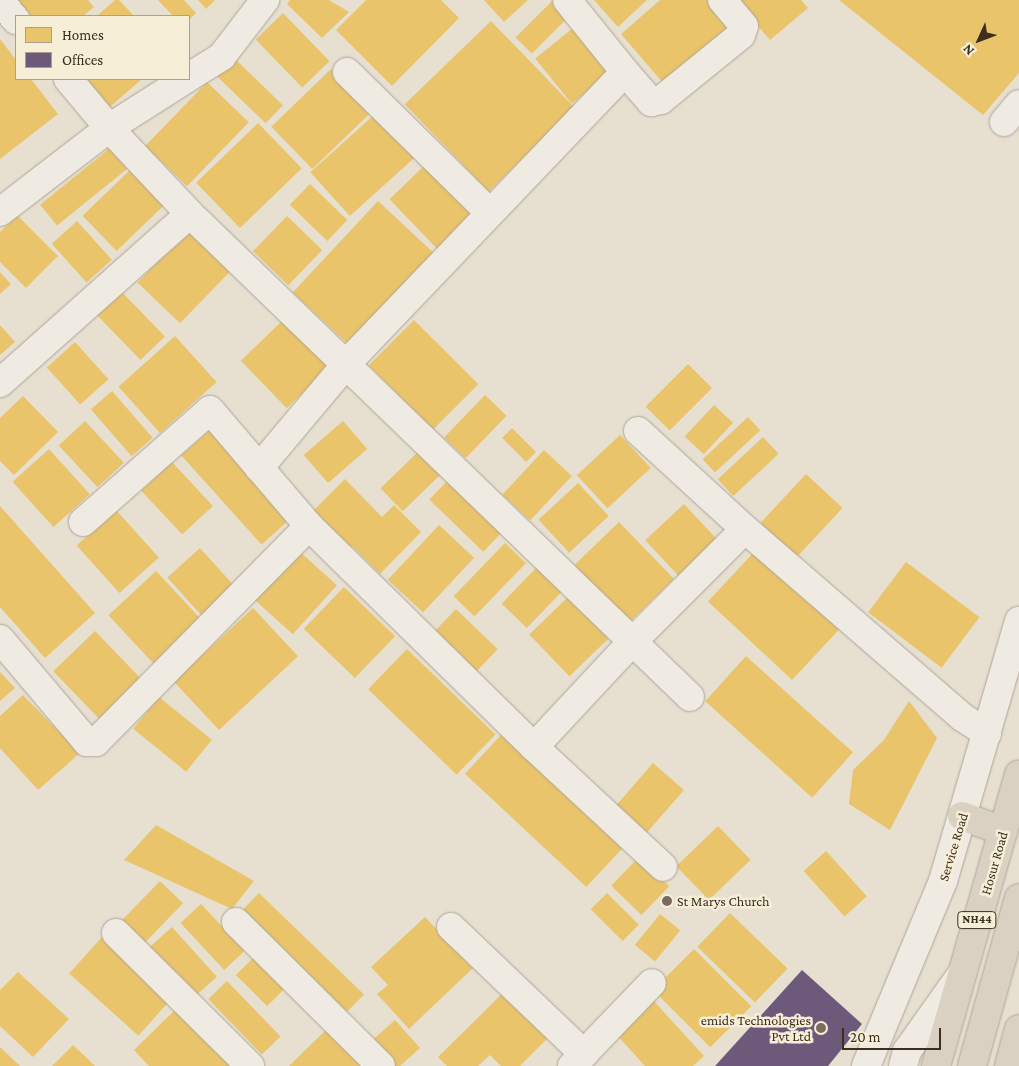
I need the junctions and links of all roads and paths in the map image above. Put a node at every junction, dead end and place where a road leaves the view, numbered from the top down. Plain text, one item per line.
1 (265, 0) edge
2 (567, 0) edge
3 (722, 0) edge
4 (0, 1) edge
5 (15, 19) edge
6 (347, 72) dead end
7 (625, 72) junction
8 (190, 77) edge
9 (69, 80) edge
10 (185, 80) edge
11 (109, 128) junction
12 (0, 212) edge
13 (489, 212) junction
14 (190, 214) junction
15 (348, 363) junction
16 (0, 383) edge
17 (638, 432) dead end
18 (259, 468) junction
19 (83, 522) dead end
20 (309, 526) junction
21 (745, 530) junction
22 (1019, 621) edge
23 (0, 639) edge
24 (633, 641) junction
25 (690, 697) dead end
26 (987, 733) junction
27 (534, 747) junction
28 (1019, 775) edge
29 (962, 816) junction
30 (1003, 831) junction
31 (663, 867) dead end
32 (1019, 898) edge
33 (236, 922) dead end
34 (451, 927) dead end
35 (116, 933) dead end
36 (962, 972) junction
37 (652, 983) dead end
38 (1019, 1029) edge
39 (578, 1060) edge
40 (250, 1066) edge
41 (380, 1066) edge
42 (866, 1066) edge
43 (903, 1066) edge
44 (936, 1066) edge
45 (972, 1066) edge
46 (1009, 1066) edge

1 - 8 street
2 - 7 street
3 - 7 street
4 - 5 street
6 - 13 street
7 - 13 street
9 - 11 street
10 - 11 street
11 - 12 street
11 - 14 street
13 - 15 street
14 - 15 street
14 - 16 street
15 - 18 street
15 - 24 street
17 - 21 street
18 - 19 street
18 - 20 street
20 - 23 street
20 - 27 street
21 - 24 street
21 - 26 street
22 - 26 street, Service Road
24 - 25 street
24 - 27 street
26 - 29 street, Service Road
27 - 31 street
28 - 30 highway, Hosur Road / NH44
29 - 30 highway
29 - 42 street, Service Road
30 - 36 highway, Hosur Road / NH44
32 - 45 highway
33 - 41 street
34 - 39 street
35 - 40 street
36 - 43 street
36 - 44 highway, Hosur Road / NH44
37 - 39 street
38 - 46 highway

